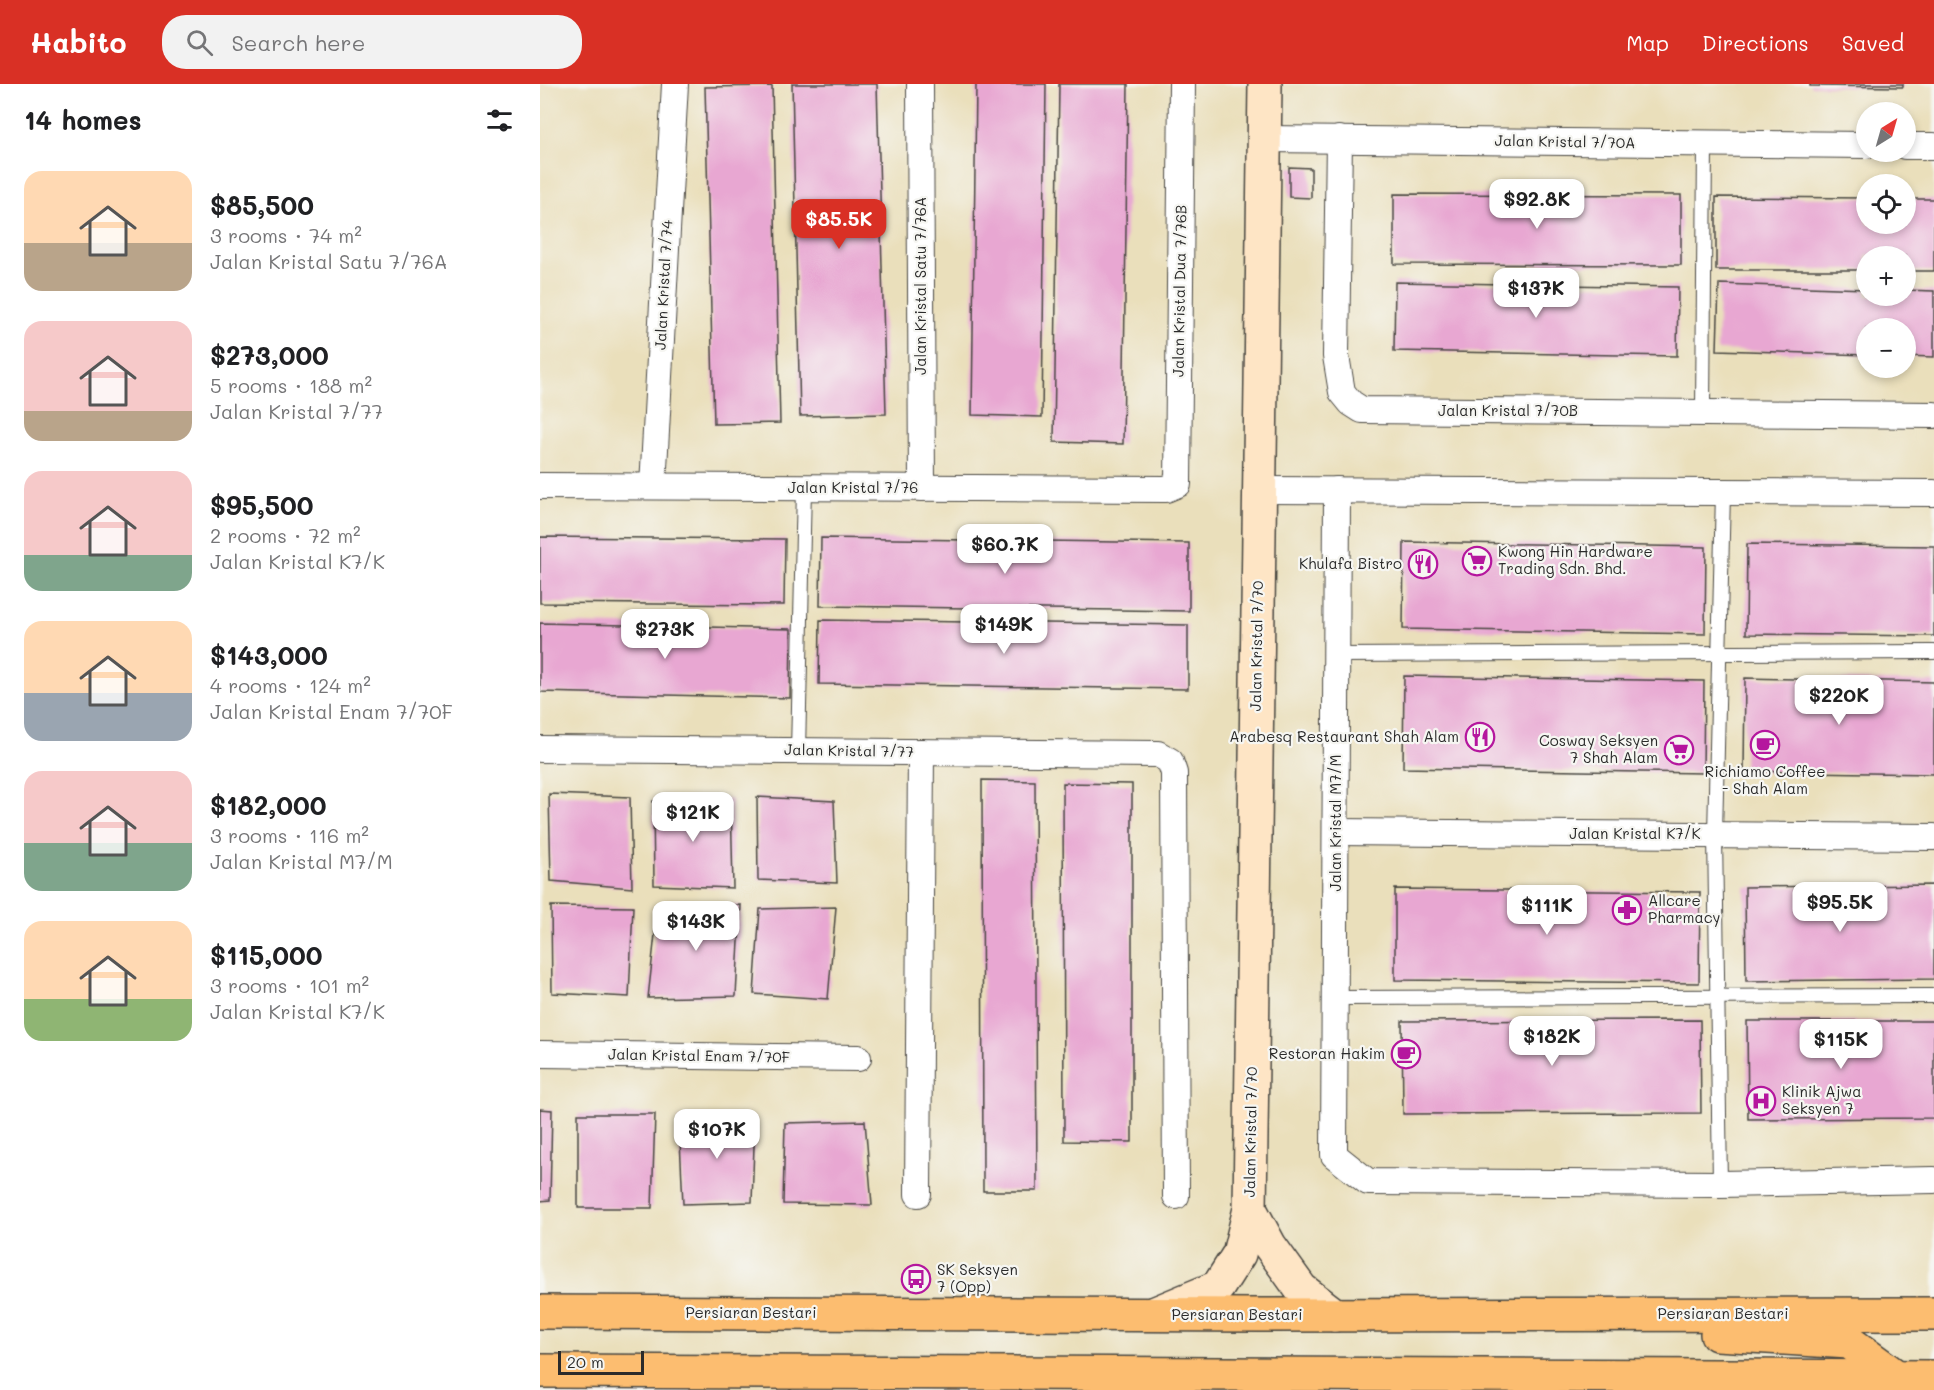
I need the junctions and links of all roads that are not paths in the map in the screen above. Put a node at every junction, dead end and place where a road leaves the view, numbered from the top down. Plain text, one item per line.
1 (675, 84) edge
2 (920, 84) edge
3 (1182, 84) edge
4 (1265, 84) edge
5 (1264, 139) junction
6 (1340, 139) junction
7 (1705, 143) junction
8 (1856, 145) edge
9 (1916, 146) edge
10 (1934, 146) edge
11 (1703, 413) junction
12 (1934, 414) edge
13 (540, 486) edge
14 (653, 486) junction
15 (804, 488) junction
16 (922, 488) junction
17 (1166, 489) joint
18 (1259, 490) junction
19 (1337, 490) junction
20 (1723, 492) junction
21 (1934, 493) edge
22 (1719, 652) junction
23 (1934, 652) edge
24 (1337, 656) junction
25 (540, 749) edge
26 (798, 751) junction
27 (921, 752) junction
28 (1336, 832) junction
29 (1715, 834) junction
30 (1934, 837) edge
31 (1934, 996) edge
32 (1335, 998) junction
33 (1717, 998) junction
34 (540, 1054) edge
35 (858, 1058) dead end
36 (1934, 1180) edge
37 (1720, 1184) junction
38 (918, 1194) dead end
39 (1176, 1196) dead end
40 (1250, 1209) junction
41 (540, 1312) edge
42 (1153, 1314) junction
43 (1934, 1314) edge
44 (1335, 1315) junction
45 (1525, 1315) junction
46 (540, 1371) edge
47 (1723, 1376) junction
48 (1934, 1377) edge
49 (1897, 1383) edge
50 (1778, 1390) edge

1 - 14 street, Jalan Kristal 7/74
2 - 16 street, Jalan Kristal Satu 7/76A
3 - 17 street, Jalan Kristal Dua 7/76B
4 - 5 street, Jalan Kristal 7/70
5 - 6 street, Jalan Kristal 7/70A
5 - 18 street, Jalan Kristal 7/70
6 - 7 street, Jalan Kristal 7/70A
6 - 11 street, Jalan Kristal 7/70B
7 - 8 street, Jalan Kristal 7/70A
7 - 11 lane
9 - 10 street
11 - 12 street, Jalan Kristal 7/70B
13 - 14 street, Jalan Kristal 7/76
14 - 15 street, Jalan Kristal 7/76
15 - 16 street, Jalan Kristal 7/76
15 - 26 lane
16 - 17 street, Jalan Kristal 7/76
18 - 19 street
18 - 40 street, Jalan Kristal 7/70
19 - 20 street
19 - 24 street, Jalan Kristal M7/M
20 - 21 street
20 - 22 lane
22 - 23 lane
22 - 24 lane
22 - 29 lane
24 - 28 street, Jalan Kristal M7/M
25 - 26 street, Jalan Kristal 7/77
26 - 27 street, Jalan Kristal 7/77
27 - 38 street
27 - 39 street, Jalan Kristal 7/77
28 - 29 street, Jalan Kristal K7/K
28 - 32 street, Jalan Kristal M7/M
29 - 30 street, Jalan Kristal K7/K
29 - 33 lane
31 - 33 lane
32 - 33 lane
32 - 37 street, Jalan Kristal M7/M
33 - 37 lane
34 - 35 street, Jalan Kristal Enam 7/70F
36 - 37 street
40 - 42 street, Jalan Kristal 7/70
40 - 44 street
41 - 42 main road, Persiaran Bestari
42 - 44 main road, Persiaran Bestari
43 - 45 main road, Persiaran Bestari
44 - 45 main road, Persiaran Bestari
45 - 49 main road
46 - 47 main road
47 - 49 main road
47 - 50 main road
48 - 49 main road

